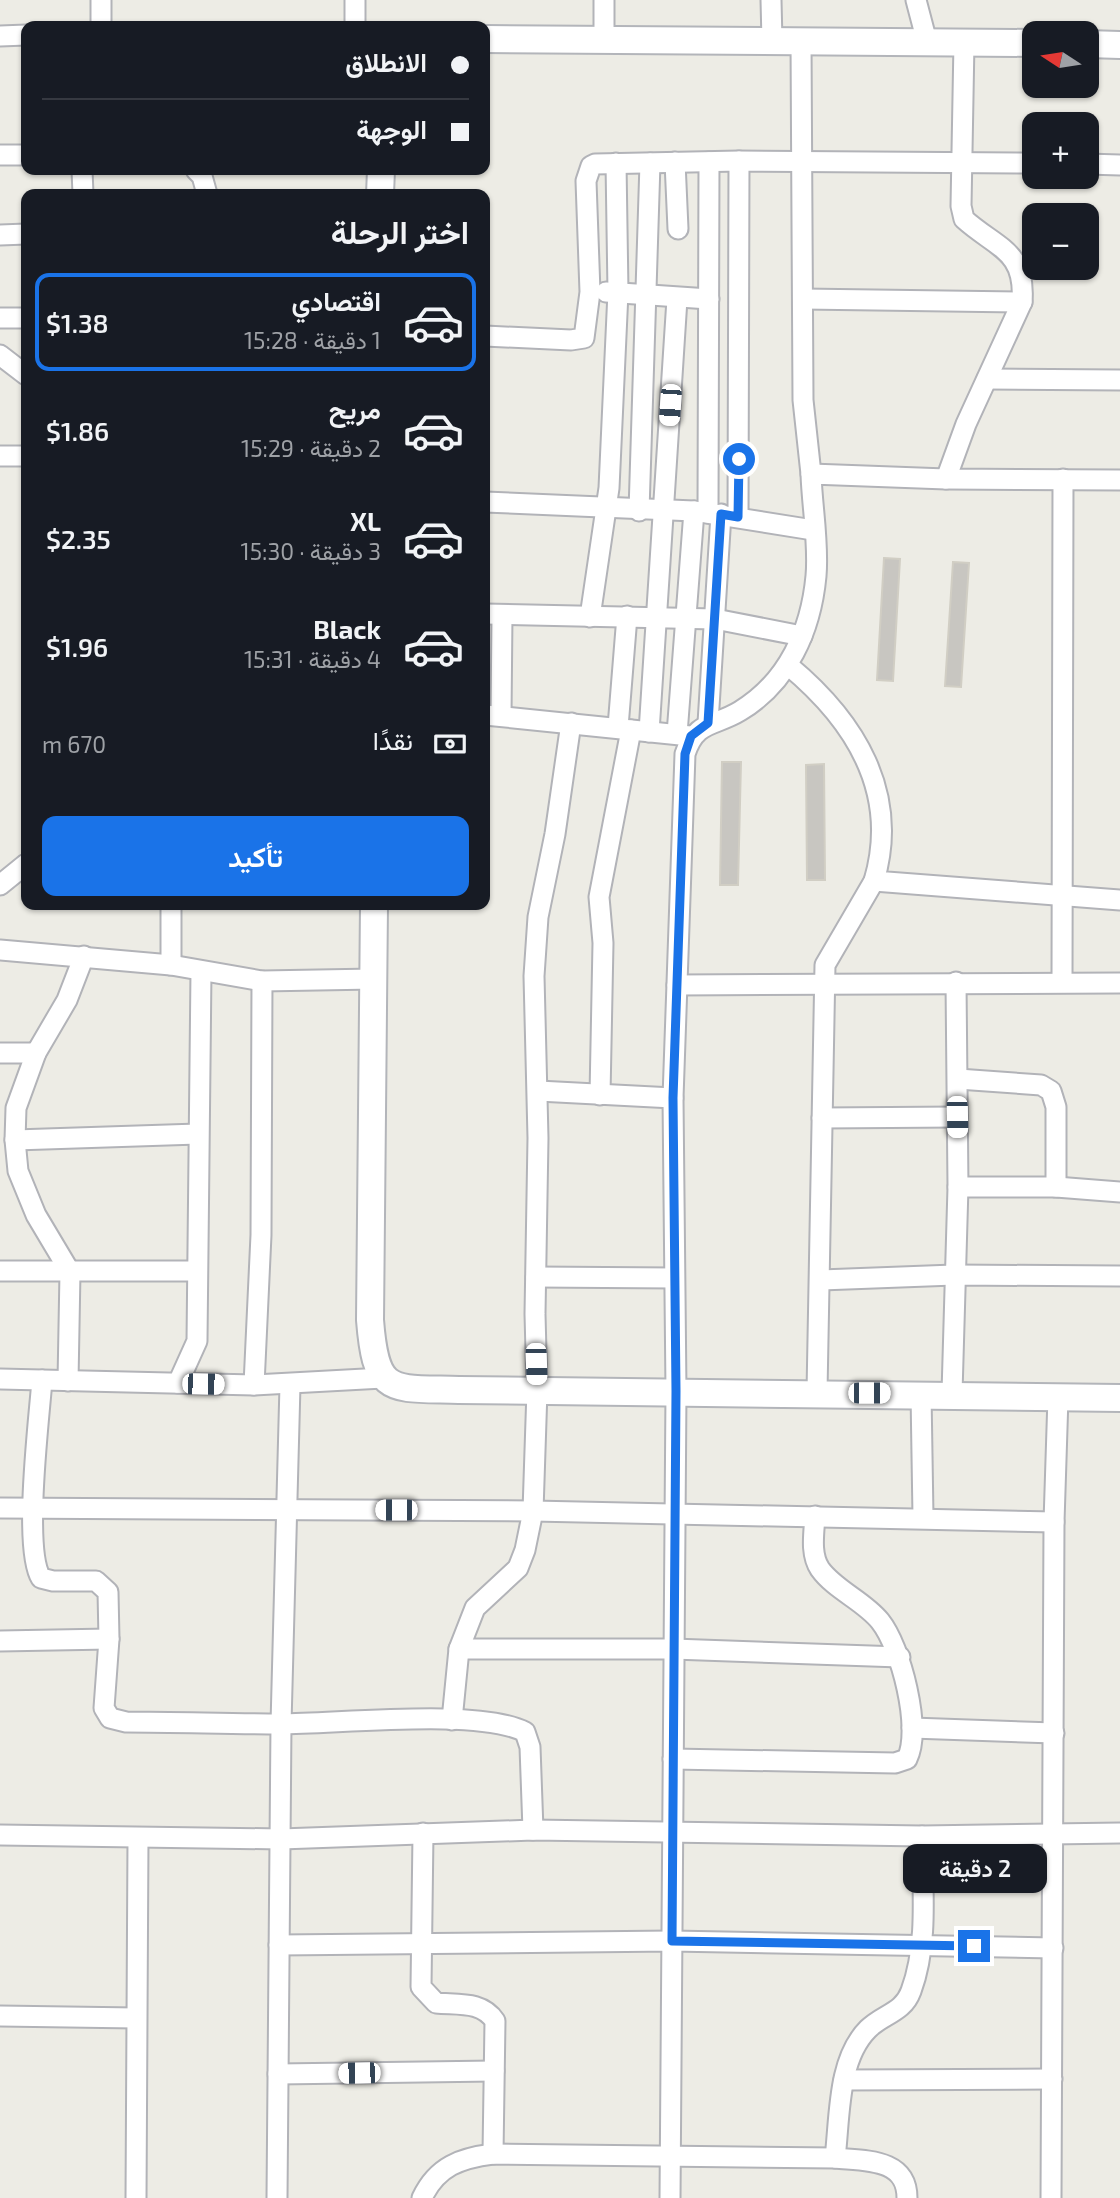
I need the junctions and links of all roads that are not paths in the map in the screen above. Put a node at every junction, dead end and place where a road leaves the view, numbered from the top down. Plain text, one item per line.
1 (101, 0) edge
2 (355, 0) edge
3 (604, 0) edge
4 (771, 0) edge
5 (916, 0) edge
6 (100, 21) edge
7 (355, 21) edge
8 (21, 35) edge
9 (0, 36) edge
10 (490, 39) edge
11 (604, 39) junction
12 (772, 41) junction
13 (801, 41) junction
14 (927, 42) junction
15 (964, 42) junction
16 (1022, 43) edge
17 (1099, 44) edge
18 (1120, 45) edge
19 (0, 155) edge
20 (21, 155) edge
21 (739, 161) junction
22 (675, 162) junction
23 (709, 162) junction
24 (616, 163) junction
25 (650, 163) junction
26 (804, 163) junction
27 (1022, 163) edge
28 (1099, 164) edge
29 (960, 165) junction
30 (1120, 165) edge
31 (650, 229) junction
32 (678, 229) junction
33 (708, 230) junction
34 (21, 234) edge
35 (0, 235) edge
36 (590, 292) junction
37 (618, 292) junction
38 (648, 296) junction
39 (677, 299) junction
40 (709, 299) junction
41 (803, 299) junction
42 (1022, 302) junction
43 (0, 318) edge
44 (21, 318) edge
45 (490, 336) edge
46 (0, 355) edge
47 (21, 371) edge
48 (987, 379) junction
49 (1120, 380) edge
50 (0, 456) edge
51 (21, 456) edge
52 (811, 474) junction
53 (946, 479) junction
54 (1063, 480) junction
55 (1120, 480) edge
56 (490, 502) edge
57 (605, 508) junction
58 (639, 511) junction
59 (663, 511) junction
60 (715, 514) junction
61 (813, 530) junction
62 (494, 614) edge
63 (627, 616) junction
64 (590, 617) junction
65 (658, 618) junction
66 (715, 618) junction
67 (685, 619) junction
68 (802, 636) junction
69 (789, 666) junction
70 (493, 716) edge
71 (571, 723) junction
72 (708, 723) junction
73 (633, 730) junction
74 (684, 735) junction
75 (21, 868) edge
76 (874, 881) junction
77 (0, 885) edge
78 (1061, 898) junction
79 (1120, 900) edge
80 (171, 910) edge
81 (374, 910) edge
82 (0, 940) edge
83 (0, 950) edge
84 (84, 956) junction
85 (171, 965) junction
86 (201, 971) junction
87 (374, 979) junction
88 (262, 981) junction
89 (1062, 981) junction
90 (956, 982) junction
91 (1120, 983) edge
92 (823, 984) junction
93 (677, 985) junction
94 (0, 1053) edge
95 (36, 1053) junction
96 (958, 1079) junction
97 (538, 1091) junction
98 (600, 1095) junction
99 (673, 1098) junction
100 (957, 1117) junction
101 (822, 1118) junction
102 (198, 1134) junction
103 (15, 1140) junction
104 (1056, 1187) junction
105 (958, 1188) junction
106 (1120, 1192) edge
107 (0, 1271) edge
108 (197, 1271) junction
109 (69, 1272) junction
110 (954, 1275) junction
111 (1120, 1276) edge
112 (536, 1277) junction
113 (674, 1278) junction
114 (821, 1280) junction
115 (383, 1378) junction
116 (0, 1379) edge
117 (42, 1380) junction
118 (68, 1381) junction
119 (178, 1383) junction
120 (254, 1385) junction
121 (290, 1385) junction
122 (537, 1390) junction
123 (676, 1391) junction
124 (817, 1392) junction
125 (921, 1393) junction
126 (952, 1393) junction
127 (1058, 1397) junction
128 (1120, 1398) edge
129 (34, 1507) junction
130 (0, 1508) edge
131 (286, 1510) junction
132 (533, 1511) junction
133 (675, 1513) junction
134 (815, 1516) junction
135 (923, 1517) junction
136 (1054, 1522) junction
137 (109, 1639) junction
138 (0, 1641) edge
139 (673, 1648) junction
140 (459, 1649) junction
141 (900, 1657) junction
142 (452, 1720) junction
143 (281, 1724) junction
144 (912, 1728) junction
145 (1055, 1733) junction
146 (673, 1759) junction
147 (533, 1830) junction
148 (424, 1833) junction
149 (1055, 1833) junction
150 (1120, 1833) edge
151 (0, 1835) edge
152 (673, 1835) junction
153 (922, 1836) junction
154 (138, 1838) junction
155 (281, 1839) junction
156 (672, 1941) junction
157 (422, 1943) junction
158 (279, 1945) junction
159 (921, 1945) junction
160 (1053, 1948) junction
161 (0, 2016) edge
162 (136, 2018) junction
163 (494, 2071) junction
164 (278, 2074) junction
165 (1052, 2079) junction
166 (844, 2080) junction
167 (493, 2154) junction
168 (670, 2157) junction
169 (835, 2158) junction
170 (136, 2198) edge
171 (277, 2198) edge
172 (422, 2198) edge
173 (670, 2198) edge
174 (907, 2198) edge
175 (1051, 2198) edge

1 - 6 street
2 - 7 street
3 - 11 street
4 - 12 street
5 - 14 street
8 - 9 street
10 - 11 main road
11 - 12 main road
12 - 13 main road
13 - 14 main road
13 - 26 street
14 - 15 main road
15 - 16 main road
15 - 29 street
17 - 18 main road
19 - 20 street
21 - 23 street
21 - 26 street
21 - 60 street
22 - 23 street
22 - 25 street
22 - 32 street
23 - 33 street
24 - 25 street
24 - 36 street
24 - 37 street
25 - 31 street
26 - 29 street
26 - 41 street
27 - 29 street
28 - 30 street
29 - 42 street
31 - 32 street
31 - 38 street
32 - 33 street
33 - 40 street
34 - 35 street
36 - 37 street
36 - 45 street
37 - 38 street
37 - 57 street
38 - 39 street
38 - 58 street
39 - 40 street
39 - 59 street
40 - 60 street
41 - 42 street
41 - 52 street
42 - 48 street
43 - 44 street
46 - 47 street
48 - 49 street
48 - 53 street
50 - 51 street
52 - 53 street
52 - 61 street
53 - 54 street
54 - 55 street
54 - 78 street
56 - 57 street
57 - 58 street
57 - 64 street
58 - 59 street
59 - 60 street
59 - 65 street
60 - 61 street
60 - 66 street
60 - 67 street
61 - 68 street
62 - 64 street
62 - 70 street
63 - 64 street
63 - 65 street
63 - 73 street
65 - 67 street
65 - 73 street
66 - 67 street
66 - 68 street
66 - 72 street
67 - 74 street
68 - 69 street
69 - 72 street
69 - 76 street
70 - 71 street
71 - 73 street
71 - 97 street
72 - 74 street
73 - 74 street
73 - 98 street
74 - 93 street
75 - 77 street
76 - 78 street
76 - 92 street
78 - 79 street
78 - 89 street
80 - 85 street
81 - 87 main road
82 - 83 street
83 - 84 street
84 - 85 street
84 - 95 street
85 - 86 street
86 - 88 street
86 - 102 street
87 - 88 street
87 - 115 main road
88 - 120 street
89 - 90 street
89 - 91 street
90 - 92 street
90 - 96 street
92 - 93 street
92 - 101 street
93 - 99 street
94 - 95 street
95 - 103 street
96 - 100 street
96 - 104 street
97 - 98 street
97 - 112 street
98 - 99 street
99 - 113 street
100 - 101 street
100 - 105 street
101 - 114 street
102 - 103 street
102 - 108 street
103 - 109 street
104 - 105 street
104 - 106 street
105 - 110 street
107 - 109 street
108 - 109 street
108 - 119 street
109 - 118 street
110 - 111 street
110 - 114 street
110 - 126 street
112 - 113 street
112 - 122 street
113 - 123 street
114 - 124 street
115 - 121 street
115 - 122 main road
116 - 117 street
117 - 118 street
117 - 129 street
118 - 119 street
119 - 120 street
120 - 121 street
121 - 131 street
122 - 123 main road
122 - 132 street
123 - 124 main road
123 - 133 street
124 - 125 main road
125 - 126 main road
125 - 135 street
126 - 127 main road
127 - 128 main road
127 - 136 street
129 - 130 street
129 - 131 street
129 - 137 street
131 - 132 street
131 - 143 street
132 - 133 street
132 - 140 street
133 - 134 street
133 - 139 street
134 - 135 street
134 - 141 street
135 - 136 street
136 - 145 street
137 - 138 street
137 - 143 street
139 - 140 street
139 - 141 street
139 - 146 street
140 - 142 street
141 - 144 street
142 - 143 street
142 - 147 street
143 - 155 street
144 - 145 street
144 - 146 street
145 - 149 street
146 - 152 street
147 - 148 street
147 - 152 street
148 - 155 street
148 - 157 street
149 - 150 street
149 - 153 street
149 - 160 street
151 - 154 street
152 - 153 street
152 - 156 street
153 - 159 street
154 - 155 street
154 - 162 street
155 - 158 street
156 - 157 street
156 - 159 street
156 - 168 street
157 - 158 street
157 - 163 street
158 - 164 street
159 - 160 street
159 - 166 street
160 - 165 street
161 - 162 street
162 - 170 street
163 - 164 street
163 - 167 street
164 - 171 street
165 - 166 street
165 - 175 street
166 - 169 street
167 - 168 street
167 - 172 street
168 - 169 street
168 - 173 street
169 - 174 street

